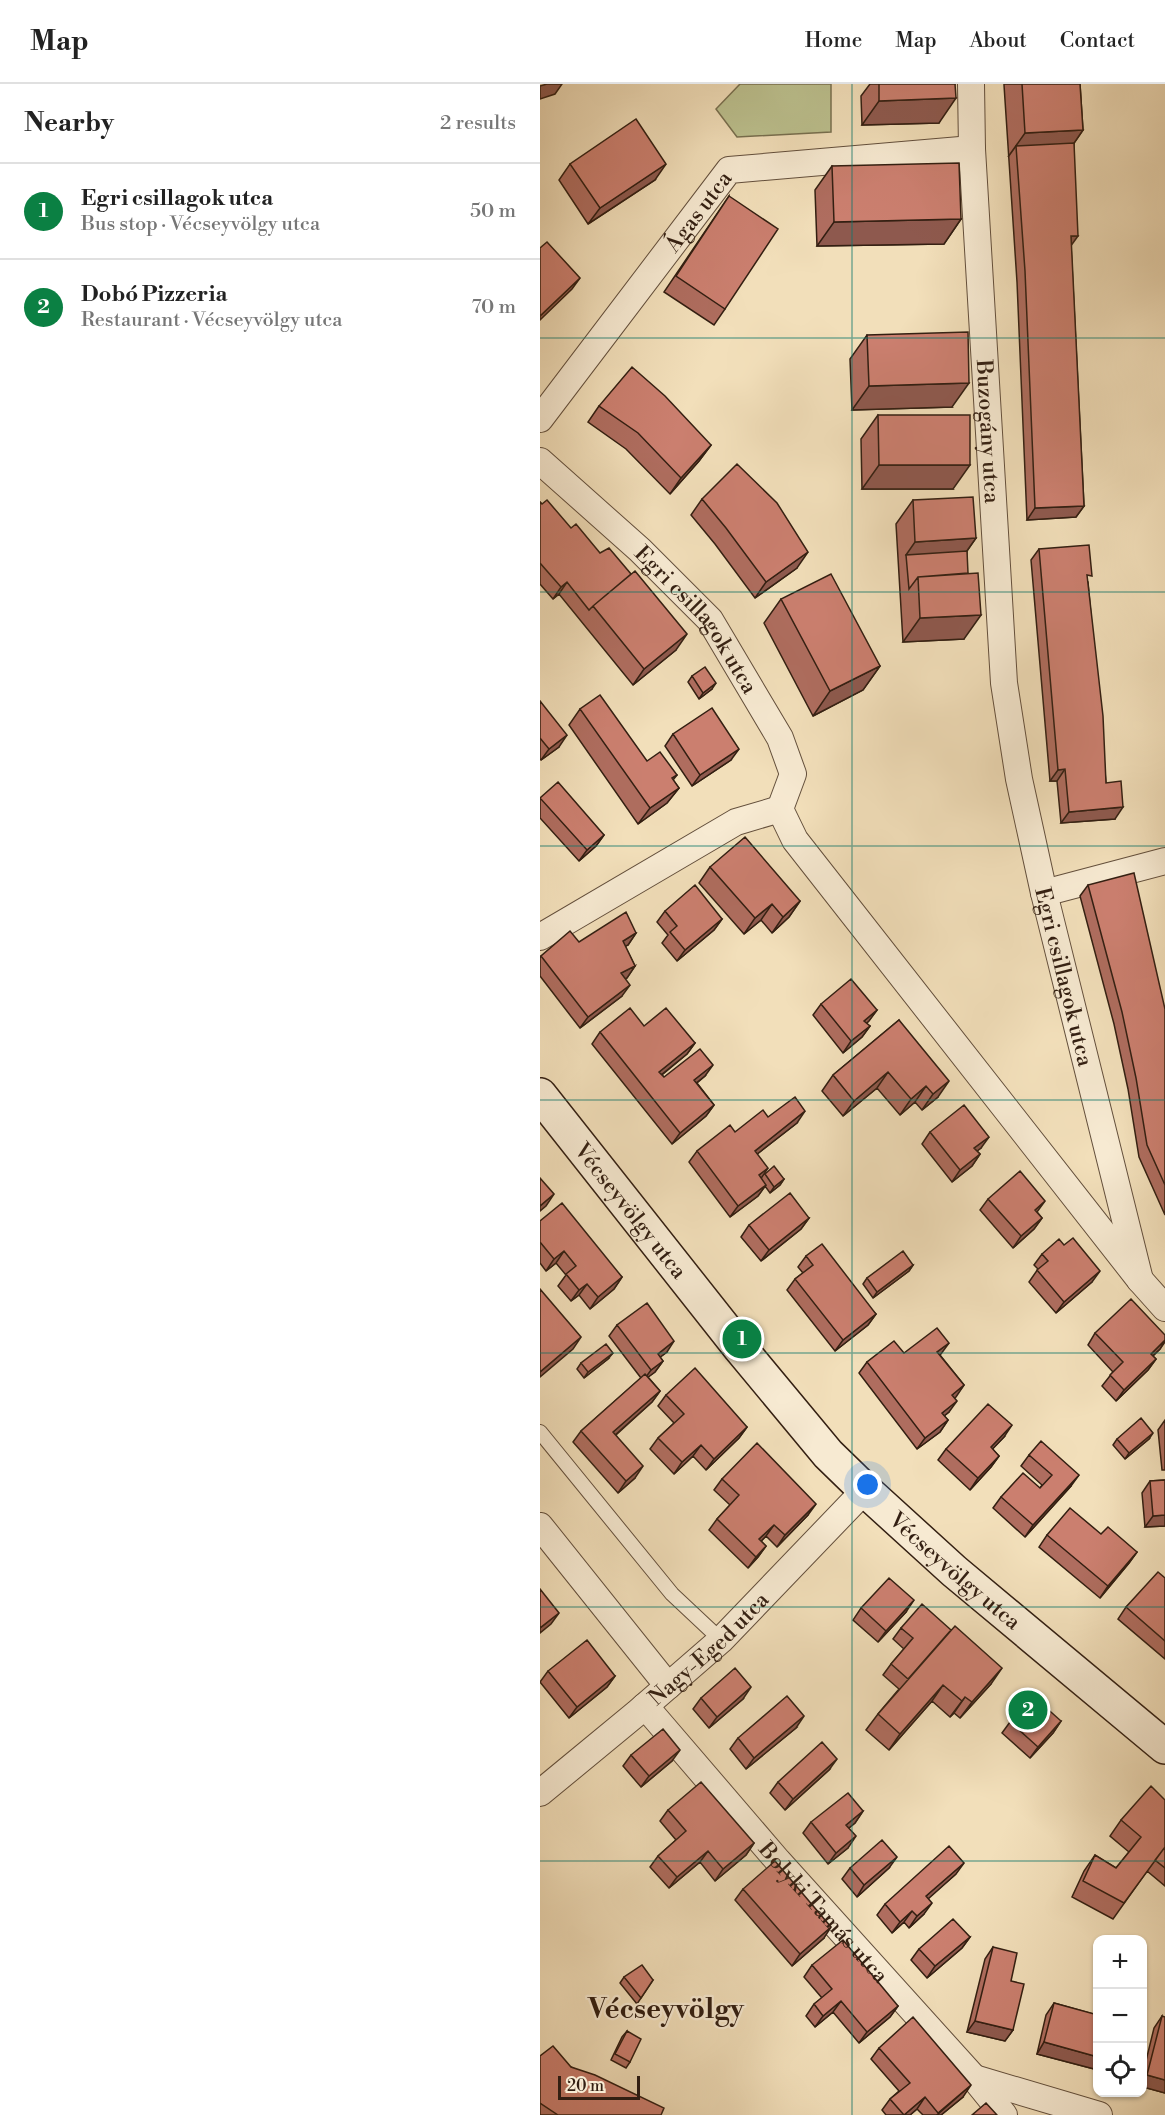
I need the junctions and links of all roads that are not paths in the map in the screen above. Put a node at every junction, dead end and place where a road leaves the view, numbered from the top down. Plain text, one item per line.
1 (970, 84) edge
2 (972, 149) junction
3 (540, 419) edge
4 (540, 461) edge
5 (1019, 779) joint
6 (780, 809) junction
7 (1165, 861) edge
8 (1044, 893) junction
9 (540, 937) edge
10 (540, 1095) edge
11 (1140, 1280) junction
12 (1165, 1308) edge
13 (540, 1432) edge
14 (865, 1490) junction
15 (540, 1526) edge
16 (721, 1640) junction
17 (668, 1686) junction
18 (645, 1706) junction
19 (1165, 1747) edge
20 (540, 1793) edge
21 (974, 2078) junction
22 (1004, 2115) edge
23 (1099, 2115) edge

1 - 2 street, Buzogány utca
2 - 3 street, Ágas utca
2 - 5 street, Buzogány utca
4 - 6 street, Egri csillagok utca
5 - 8 street, Egri csillagok utca
6 - 9 street
6 - 11 street, Egri csillagok utca
7 - 8 street
8 - 11 street, Egri csillagok utca
10 - 14 main road, Vécseyvölgy utca
11 - 12 street, Egri csillagok utca
13 - 16 lane
14 - 16 street, Nagy-Eged utca
14 - 19 main road, Vécseyvölgy utca
15 - 17 street
16 - 17 street, Nagy-Eged utca
17 - 18 street, Nagy-Eged utca
18 - 20 street, Nagy-Eged utca
18 - 21 street, Bolyki Tamás utca
21 - 22 street, Bolyki Tamás utca
21 - 23 street

